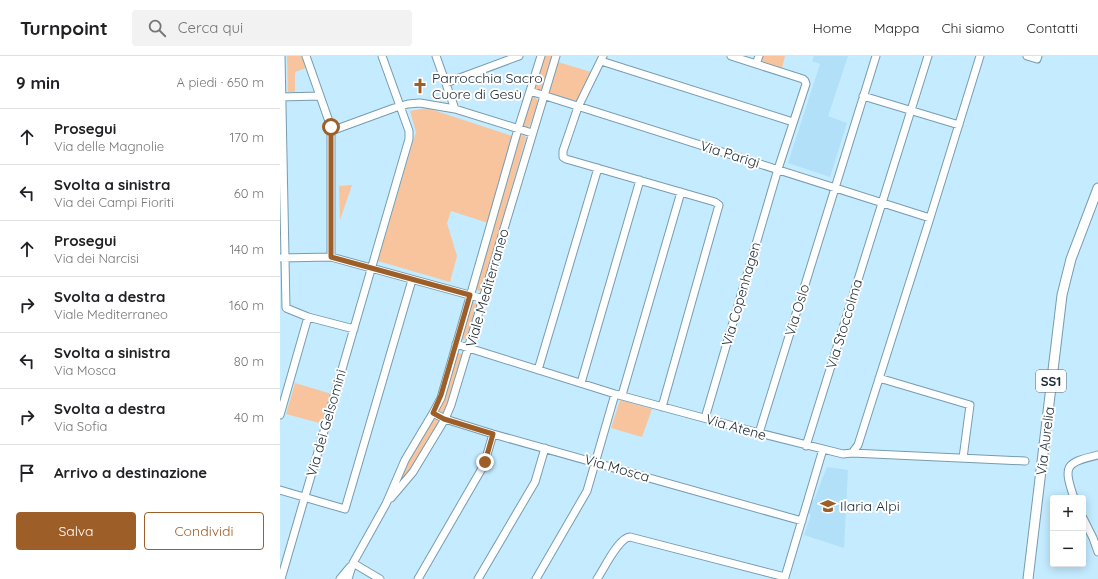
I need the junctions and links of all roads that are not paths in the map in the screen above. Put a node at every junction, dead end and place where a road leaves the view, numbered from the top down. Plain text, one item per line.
1 (281, 56) edge
2 (306, 56) edge
3 (382, 56) edge
4 (436, 56) edge
5 (519, 56) edge
6 (541, 56) edge
7 (556, 56) edge
8 (731, 56) edge
9 (759, 56) edge
10 (876, 56) edge
11 (928, 56) edge
12 (980, 56) edge
13 (1027, 56) edge
14 (1038, 56) edge
15 (602, 58) edge
16 (756, 64) junction
17 (446, 83) junction
18 (530, 91) junction
19 (320, 96) junction
20 (544, 96) junction
21 (863, 96) junction
22 (281, 97) edge
23 (400, 106) junction
24 (578, 107) junction
25 (455, 109) junction
26 (911, 110) junction
27 (793, 122) junction
28 (959, 125) junction
29 (518, 129) junction
30 (331, 131) junction
31 (532, 133) junction
32 (598, 168) junction
33 (778, 169) junction
34 (640, 180) junction
35 (835, 188) junction
36 (1098, 188) edge
37 (681, 192) junction
38 (882, 202) junction
39 (930, 218) junction
40 (331, 257) junction
41 (282, 258) edge
42 (372, 268) junction
43 (412, 280) junction
44 (470, 295) junction
45 (484, 299) junction
46 (308, 317) junction
47 (354, 329) junction
48 (456, 344) junction
49 (469, 348) junction
50 (538, 370) junction
51 (879, 378) junction
52 (581, 383) junction
53 (618, 394) junction
54 (662, 407) junction
55 (433, 413) junction
56 (280, 415) edge
57 (705, 418) junction
58 (444, 419) junction
59 (759, 433) junction
60 (493, 434) junction
61 (806, 446) junction
62 (545, 448) junction
63 (823, 449) junction
64 (852, 453) junction
65 (1098, 455) edge
66 (963, 458) junction
67 (1025, 461) dead end
68 (596, 463) junction
69 (280, 490) edge
70 (1073, 495) edge
71 (304, 497) junction
72 (386, 504) junction
73 (802, 521) junction
74 (1086, 524) edge
75 (1098, 552) edge
76 (353, 563) junction
77 (281, 579) edge
78 (340, 579) edge
79 (348, 579) edge
80 (380, 579) edge
81 (418, 579) edge
82 (478, 579) edge
83 (536, 579) edge
84 (597, 579) edge
85 (1028, 579) edge

1 - 22 street
2 - 19 street
3 - 23 street, Via dei Gelsomini
4 - 17 street
5 - 17 street
6 - 18 street, Viale Mediterraneo
7 - 20 street, Viale Mediterraneo
8 - 16 street
9 - 16 street
10 - 21 street, Via Oslo
11 - 26 street, Via Stoccolma
12 - 28 street
13 - 14 street
15 - 24 street
15 - 27 street
16 - 27 street, Via Copenhagen
17 - 25 street
18 - 20 street, Via Parigi
18 - 29 street, Viale Mediterraneo
19 - 22 street
19 - 30 street
20 - 24 street, Via Parigi
20 - 31 street, Viale Mediterraneo
21 - 26 street
21 - 35 street, Via Oslo
22 - 41 street
23 - 25 street
23 - 30 street
23 - 42 street, Via dei Gelsomini
24 - 32 street
24 - 33 street, Via Parigi
25 - 29 street
26 - 28 street
26 - 38 street, Via Stoccolma
27 - 33 street, Via Copenhagen
28 - 39 street
29 - 31 street
29 - 44 street, Viale Mediterraneo
30 - 40 street
31 - 45 street, Viale Mediterraneo
32 - 34 street
32 - 50 street
33 - 35 street, Via Parigi
33 - 57 street, Via Copenhagen
34 - 37 street
34 - 52 street
35 - 38 street, Via Parigi
35 - 59 street, Via Oslo
36 - 85 main road, Via Aurelia / SS1
37 - 53 street
37 - 54 street
38 - 39 street, Via Parigi
38 - 61 street, Via Stoccolma
39 - 51 street
40 - 41 street
40 - 42 street
41 - 46 street
42 - 43 street
42 - 47 street, Via dei Gelsomini
43 - 44 street
43 - 71 street
44 - 45 street
44 - 48 street, Viale Mediterraneo
45 - 49 street, Viale Mediterraneo
46 - 47 street
46 - 56 street
47 - 71 street, Via dei Gelsomini
48 - 49 street, Via Atene
48 - 55 street, Viale Mediterraneo
49 - 50 street, Via Atene
49 - 58 street, Viale Mediterraneo
50 - 52 street, Via Atene
51 - 64 street
51 - 66 street
52 - 53 street, Via Atene
53 - 54 street, Via Atene
53 - 68 street
54 - 57 street, Via Atene
55 - 58 street, Via Mosca
55 - 72 street, Viale Mediterraneo
57 - 59 street, Via Atene
58 - 60 street, Via Mosca
58 - 72 street, Viale Mediterraneo
59 - 61 street, Via Atene
60 - 62 street, Via Mosca
60 - 81 street
61 - 63 street, Via Atene
62 - 68 street, Via Mosca
62 - 82 street
63 - 64 street, Via Atene
63 - 73 street
64 - 66 street, Via Atene
65 - 70 street
66 - 67 street, Via Atene
68 - 73 street, Via Mosca
68 - 83 street
69 - 71 street
71 - 77 street, Via dei Gelsomini
72 - 76 street, Viale Mediterraneo
73 - 84 street
74 - 75 street
76 - 78 street, Viale Mediterraneo
76 - 79 street, Viale Mediterraneo
76 - 80 street

